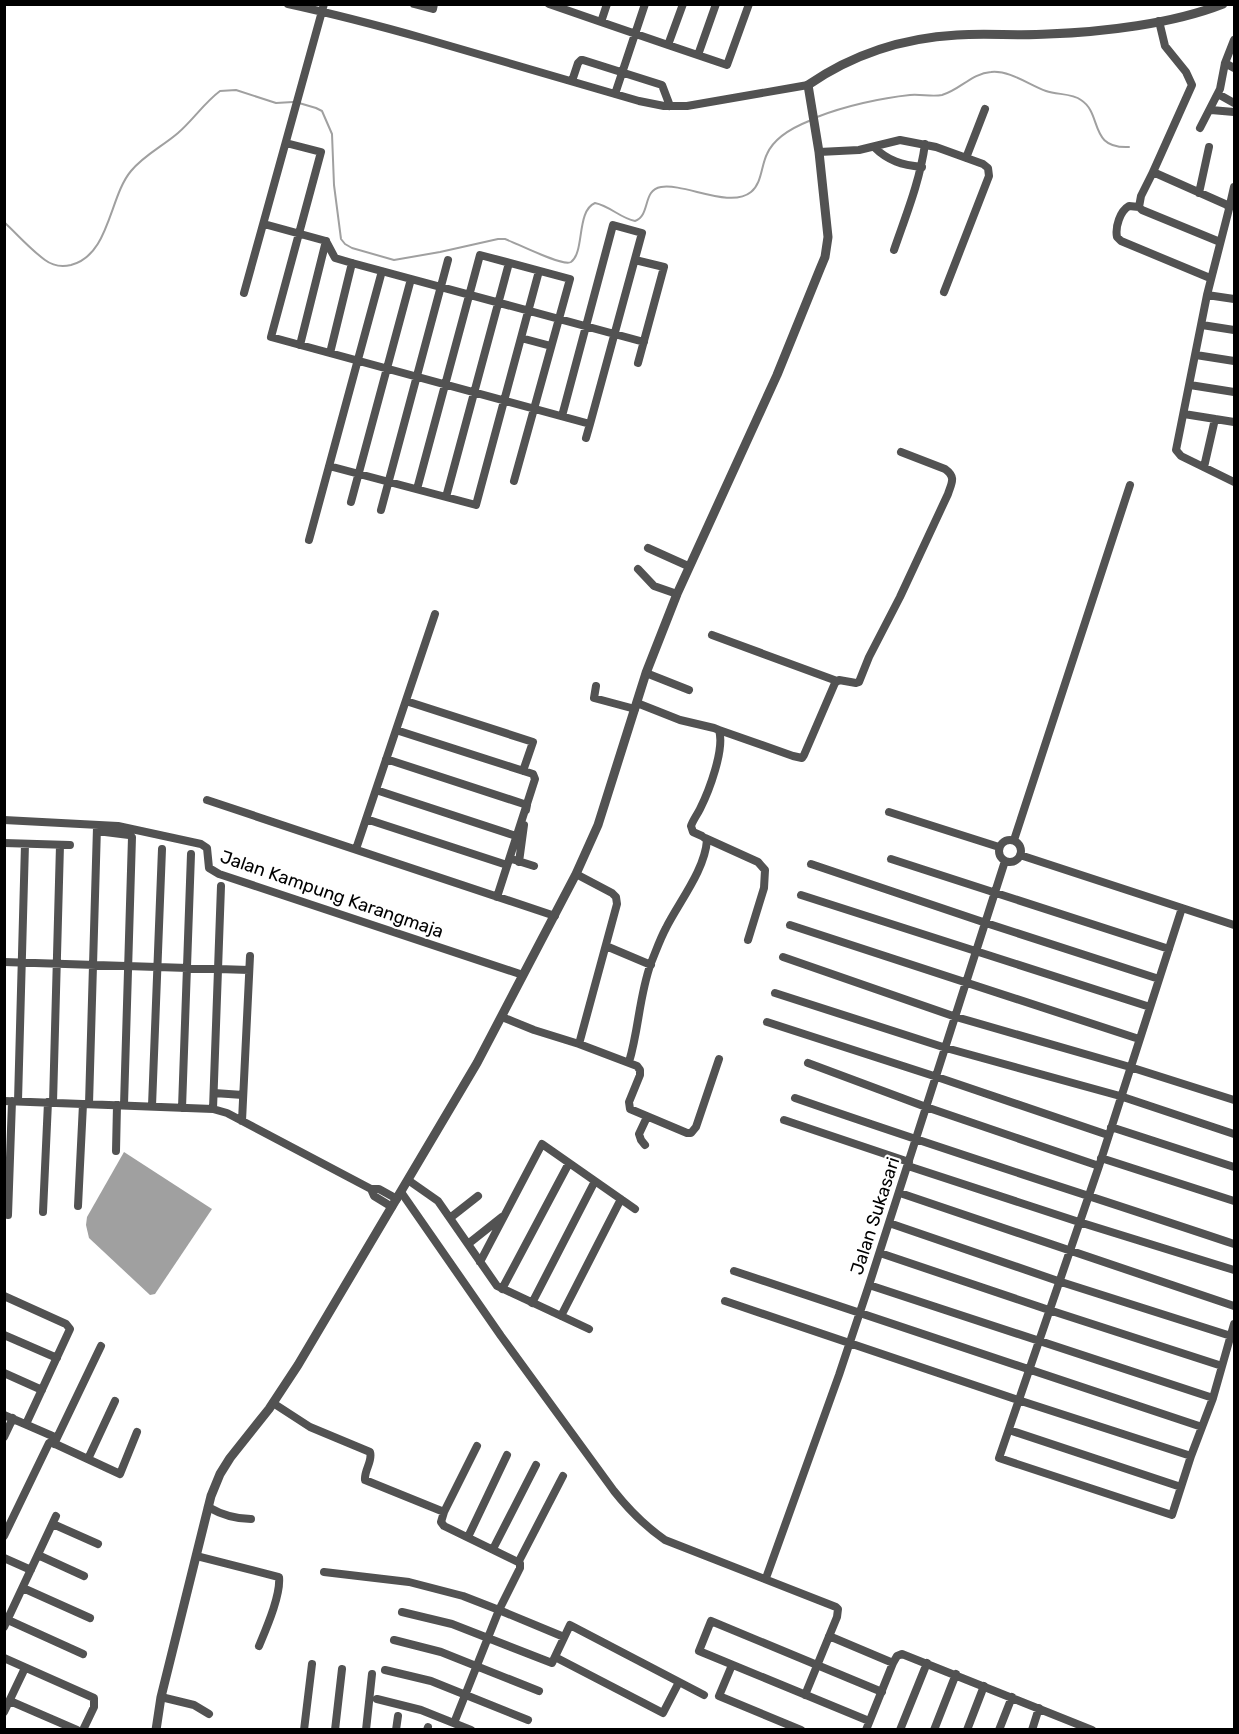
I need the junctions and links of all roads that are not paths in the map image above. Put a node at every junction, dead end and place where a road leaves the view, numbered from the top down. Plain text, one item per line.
1 (288, 4) edge
2 (414, 4) edge
3 (434, 4) edge
4 (549, 4) edge
5 (607, 4) edge
6 (645, 4) edge
7 (683, 4) edge
8 (716, 4) edge
9 (749, 4) edge
10 (1223, 4) edge
11 (323, 8) edge
12 (572, 8) edge
13 (1160, 21) junction
14 (601, 22) junction
15 (634, 34) junction
16 (1234, 40) edge
17 (668, 45) junction
18 (698, 55) junction
19 (1225, 63) junction
20 (1234, 68) edge
21 (622, 73) junction
22 (572, 81) junction
23 (808, 85) junction
24 (615, 94) junction
25 (1218, 94) junction
26 (1234, 103) edge
27 (670, 106) junction
28 (985, 109) dead end
29 (1211, 110) junction
30 (1234, 112) edge
31 (1200, 128) dead end
32 (286, 142) junction
33 (925, 144) junction
34 (874, 147) junction
35 (1209, 147) dead end
36 (819, 152) junction
37 (966, 158) junction
38 (922, 167) junction
39 (1153, 172) junction
40 (1234, 187) edge
41 (1199, 193) junction
42 (1139, 207) junction
43 (1228, 209) junction
44 (264, 224) junction
45 (298, 234) junction
46 (326, 241) junction
47 (1220, 242) junction
48 (894, 250) dead end
49 (448, 260) dead end
50 (635, 260) junction
51 (352, 263) junction
52 (509, 263) junction
53 (382, 271) junction
54 (539, 271) junction
55 (1210, 278) junction
56 (411, 279) junction
57 (441, 287) junction
58 (944, 292) dead end
59 (243, 293) dead end
60 (469, 295) junction
61 (1207, 295) junction
62 (1234, 299) edge
63 (498, 303) junction
64 (528, 311) junction
65 (559, 319) junction
66 (1202, 325) junction
67 (586, 327) junction
68 (1234, 330) edge
69 (614, 334) junction
70 (521, 338) junction
71 (644, 342) junction
72 (300, 345) junction
73 (551, 346) junction
74 (330, 353) junction
75 (1196, 355) junction
76 (1234, 360) edge
77 (357, 361) junction
78 (638, 363) dead end
79 (386, 369) junction
80 (416, 377) junction
81 (445, 385) junction
82 (1190, 385) junction
83 (474, 392) junction
84 (1234, 392) edge
85 (504, 401) junction
86 (534, 409) junction
87 (1184, 414) junction
88 (562, 416) junction
89 (1215, 419) junction
90 (1234, 422) edge
91 (590, 424) junction
92 (586, 438) dead end
93 (901, 452) dead end
94 (329, 466) junction
95 (1204, 467) junction
96 (1234, 472) edge
97 (359, 473) junction
98 (514, 481) dead end
99 (1233, 481) edge
100 (388, 482) junction
101 (1130, 485) dead end
102 (417, 489) junction
103 (446, 497) junction
104 (351, 502) dead end
105 (381, 510) dead end
106 (309, 540) dead end
107 (648, 548) dead end
108 (688, 566) junction
109 (638, 569) dead end
110 (677, 594) junction
111 (435, 614) dead end
112 (712, 635) dead end
113 (646, 673) junction
114 (837, 681) junction
115 (596, 686) dead end
116 (689, 690) dead end
117 (405, 701) junction
118 (636, 706) junction
119 (396, 730) junction
120 (719, 730) junction
121 (386, 759) junction
122 (524, 771) junction
123 (376, 790) junction
124 (207, 800) dead end
125 (526, 805) junction
126 (889, 812) dead end
127 (366, 819) junction
128 (4, 820) edge
129 (97, 828) junction
130 (516, 836) junction
131 (705, 838) junction
132 (1014, 840) junction
133 (4, 843) edge
134 (25, 844) junction
135 (60, 845) junction
136 (70, 845) dead end
137 (999, 847) junction
138 (162, 849) dead end
139 (356, 849) junction
140 (191, 854) dead end
141 (1020, 855) junction
142 (891, 859) dead end
143 (1005, 861) junction
144 (508, 862) junction
145 (519, 862) junction
146 (811, 864) dead end
147 (534, 866) dead end
148 (576, 874) junction
149 (221, 886) dead end
150 (995, 892) junction
151 (801, 895) dead end
152 (497, 897) junction
153 (1182, 908) junction
154 (555, 916) junction
155 (986, 923) junction
156 (790, 925) dead end
157 (1234, 925) edge
158 (748, 940) dead end
159 (606, 946) junction
160 (1169, 949) junction
161 (976, 952) junction
162 (250, 956) dead end
163 (783, 957) dead end
164 (4, 962) edge
165 (23, 962) junction
166 (58, 963) junction
167 (93, 964) junction
168 (128, 965) junction
169 (651, 965) junction
170 (157, 966) junction
171 (187, 967) junction
172 (218, 968) junction
173 (249, 970) junction
174 (523, 975) junction
175 (1159, 979) junction
176 (967, 982) junction
177 (775, 993) dead end
178 (1150, 1006) junction
179 (502, 1017) junction
180 (956, 1017) junction
181 (767, 1022) dead end
182 (1139, 1039) junction
183 (579, 1044) junction
184 (946, 1048) junction
185 (719, 1059) dead end
186 (629, 1062) junction
187 (808, 1063) dead end
188 (1130, 1067) junction
189 (937, 1077) junction
190 (214, 1093) junction
191 (243, 1095) junction
192 (1120, 1096) junction
193 (795, 1098) dead end
194 (1234, 1100) edge
195 (12, 1101) edge
196 (51, 1102) junction
197 (86, 1104) junction
198 (120, 1105) junction
199 (152, 1106) junction
200 (926, 1107) junction
201 (182, 1108) junction
202 (213, 1109) junction
203 (647, 1117) junction
204 (784, 1120) dead end
205 (242, 1121) junction
206 (1109, 1131) junction
207 (1234, 1134) edge
208 (915, 1140) junction
209 (645, 1144) dead end
210 (116, 1151) dead end
211 (1100, 1162) junction
212 (569, 1163) junction
213 (908, 1164) junction
214 (1234, 1167) edge
215 (408, 1180) junction
216 (595, 1181) junction
217 (900, 1193) junction
218 (1088, 1195) junction
219 (478, 1196) dead end
220 (621, 1199) junction
221 (397, 1200) junction
222 (1234, 1201) edge
223 (78, 1206) dead end
224 (635, 1209) dead end
225 (43, 1212) dead end
226 (506, 1213) junction
227 (8, 1215) dead end
228 (450, 1218) junction
229 (1079, 1222) junction
230 (889, 1223) junction
231 (468, 1244) junction
232 (1234, 1244) edge
233 (1069, 1250) junction
234 (880, 1253) junction
235 (480, 1262) junction
236 (1234, 1270) edge
237 (734, 1271) dead end
238 (1058, 1281) junction
239 (869, 1285) junction
240 (502, 1289) junction
241 (4, 1296) edge
242 (725, 1301) dead end
243 (532, 1303) junction
244 (1234, 1306) edge
245 (1049, 1310) junction
246 (859, 1313) junction
247 (561, 1316) junction
248 (1234, 1324) edge
249 (589, 1329) dead end
250 (4, 1335) edge
251 (1231, 1336) junction
252 (1039, 1340) junction
253 (849, 1343) junction
254 (101, 1347) dead end
255 (57, 1358) junction
256 (1222, 1366) junction
257 (1029, 1368) junction
258 (4, 1373) edge
259 (42, 1390) junction
260 (1213, 1398) junction
261 (1018, 1400) junction
262 (115, 1401) dead end
263 (273, 1403) junction
264 (9, 1416) edge
265 (26, 1424) junction
266 (1203, 1427) junction
267 (1009, 1430) junction
268 (137, 1432) dead end
269 (4, 1437) edge
270 (56, 1441) junction
271 (477, 1446) dead end
272 (507, 1455) dead end
273 (1191, 1456) junction
274 (88, 1460) junction
275 (536, 1465) dead end
276 (563, 1476) dead end
277 (1181, 1487) junction
278 (208, 1507) junction
279 (444, 1512) junction
280 (251, 1519) dead end
281 (4, 1536) edge
282 (468, 1537) junction
283 (98, 1544) dead end
284 (493, 1549) junction
285 (38, 1556) junction
286 (197, 1556) junction
287 (4, 1558) edge
288 (519, 1561) junction
289 (31, 1570) junction
290 (324, 1572) dead end
291 (84, 1576) dead end
292 (766, 1578) junction
293 (23, 1588) junction
294 (499, 1610) junction
295 (402, 1612) dead end
296 (90, 1618) dead end
297 (6, 1624) edge
298 (564, 1636) junction
299 (829, 1636) junction
300 (487, 1638) junction
301 (394, 1640) dead end
302 (259, 1646) dead end
303 (83, 1654) dead end
304 (555, 1657) junction
305 (4, 1658) edge
306 (893, 1663) junction
307 (927, 1663) junction
308 (312, 1664) dead end
309 (732, 1665) junction
310 (817, 1665) junction
311 (476, 1666) junction
312 (25, 1668) junction
313 (342, 1669) dead end
314 (385, 1670) dead end
315 (372, 1674) dead end
316 (956, 1674) junction
317 (679, 1682) junction
318 (984, 1686) junction
319 (539, 1691) dead end
320 (882, 1692) junction
321 (465, 1695) junction
322 (704, 1695) dead end
323 (805, 1695) junction
324 (161, 1697) junction
325 (1012, 1697) junction
326 (377, 1699) dead end
327 (10, 1701) junction
328 (1039, 1708) junction
329 (4, 1712) edge
330 (209, 1714) dead end
331 (398, 1716) dead end
332 (528, 1720) dead end
333 (869, 1721) junction
334 (454, 1723) junction
335 (77, 1730) edge
336 (83, 1730) edge
337 (156, 1730) edge
338 (304, 1730) edge
339 (335, 1730) edge
340 (366, 1730) edge
341 (396, 1730) edge
342 (471, 1730) edge
343 (801, 1730) edge
344 (866, 1730) edge
345 (900, 1730) edge
346 (934, 1730) edge
347 (967, 1730) edge
348 (999, 1730) edge
349 (1032, 1730) edge
350 (1092, 1730) edge

1 - 11 street
2 - 3 street
4 - 12 street
5 - 14 street
6 - 15 street
7 - 17 street
8 - 18 street
9 - 18 street
10 - 13 street
11 - 22 street
11 - 32 street
12 - 14 street
13 - 23 street
13 - 39 street
14 - 15 street
15 - 17 street
15 - 21 street
16 - 19 street
17 - 18 street
19 - 20 street
19 - 25 street
21 - 22 street
21 - 24 street
21 - 27 street
22 - 24 street
23 - 27 street
23 - 36 street
24 - 27 street
25 - 26 street
25 - 29 street
28 - 37 street
29 - 30 street
29 - 31 street
32 - 44 street
32 - 45 street
33 - 34 street
33 - 37 street
33 - 38 street
34 - 36 street
34 - 38 street
35 - 41 street
36 - 108 street
37 - 58 street
38 - 48 street
39 - 41 street
39 - 42 street
40 - 43 street
41 - 43 street
42 - 47 street
42 - 55 street
43 - 47 street
44 - 45 street
44 - 59 street
45 - 46 street
45 - 72 street
46 - 51 street
46 - 72 street
47 - 55 street
49 - 57 street
50 - 67 street
50 - 69 street
50 - 71 street
51 - 53 street
51 - 74 street
52 - 54 street
52 - 60 street
52 - 63 street
53 - 56 street
53 - 77 street
54 - 64 street
54 - 65 street
55 - 61 street
56 - 57 street
56 - 79 street
57 - 60 street
57 - 80 street
60 - 63 street
60 - 81 street
61 - 62 street
61 - 66 street
63 - 64 street
63 - 83 street
64 - 65 street
64 - 70 street
65 - 67 street
65 - 73 street
66 - 68 street
66 - 75 street
67 - 69 street
67 - 88 street
69 - 71 street
69 - 91 street
70 - 73 street
70 - 85 street
71 - 78 street
72 - 74 street
73 - 86 street
74 - 77 street
75 - 76 street
75 - 82 street
77 - 79 street
77 - 94 street
79 - 80 street
79 - 97 street
80 - 81 street
80 - 100 street
81 - 83 street
81 - 102 street
82 - 84 street
82 - 87 street
83 - 85 street
83 - 103 street
85 - 86 street
85 - 103 street
86 - 88 street
86 - 98 street
87 - 89 street
87 - 95 street
88 - 91 street
89 - 90 street
89 - 95 street
91 - 92 street
93 - 114 street
94 - 97 street
94 - 106 street
95 - 99 street
96 - 99 street
97 - 100 street
97 - 104 street
100 - 102 street
100 - 105 street
101 - 132 street
102 - 103 street
107 - 108 street
108 - 110 street
109 - 110 street
110 - 113 street
111 - 117 street
112 - 114 street
113 - 116 street
113 - 118 street
114 - 120 street
115 - 118 street
117 - 119 street
117 - 122 street
118 - 120 street
118 - 148 street
119 - 121 street
119 - 122 street
120 - 131 street
121 - 123 street
121 - 125 street
122 - 125 street
123 - 127 street
123 - 130 street
124 - 139 street
125 - 130 street
125 - 145 street
126 - 137 street
127 - 139 street
127 - 144 street
128 - 129 street, Jalan Kampung Karangmaja
129 - 167 street
129 - 168 street
129 - 174 street, Jalan Kampung Karangmaja
130 - 144 street
131 - 158 street
131 - 169 street
132 - 137 street
132 - 141 street
133 - 134 street
134 - 135 street
134 - 165 street
135 - 136 street
135 - 166 street
137 - 143 street
138 - 170 street
139 - 152 street
140 - 171 street
141 - 143 street
141 - 153 street
142 - 150 street
143 - 150 street, Jalan Sukasari
144 - 145 street
144 - 152 street
145 - 147 street
146 - 155 street
148 - 154 street
148 - 159 street
149 - 172 street
150 - 155 street, Jalan Sukasari
150 - 160 street
151 - 161 street
152 - 154 street
153 - 157 street
153 - 160 street
154 - 174 street
155 - 161 street, Jalan Sukasari
155 - 175 street
156 - 176 street
159 - 169 street
159 - 183 street
160 - 175 street
161 - 176 street, Jalan Sukasari
161 - 178 street
162 - 173 street
163 - 180 street
164 - 165 street
165 - 166 street
165 - 195 street
166 - 167 street
166 - 196 street
167 - 168 street
167 - 197 street
168 - 170 street
168 - 198 street
169 - 186 street
170 - 171 street
170 - 199 street
171 - 172 street
171 - 201 street
172 - 173 street
172 - 190 street
173 - 191 street
174 - 179 street
175 - 178 street
176 - 180 street, Jalan Sukasari
176 - 182 street
177 - 184 street
178 - 182 street
179 - 183 street
179 - 215 street
180 - 184 street, Jalan Sukasari
180 - 188 street
181 - 189 street
182 - 188 street
183 - 186 street
184 - 189 street, Jalan Sukasari
184 - 192 street
185 - 203 street
186 - 203 street
187 - 200 street
188 - 192 street
188 - 194 street
189 - 200 street, Jalan Sukasari
189 - 206 street
190 - 191 street
190 - 202 street
191 - 205 street
192 - 206 street
192 - 207 street
193 - 208 street
195 - 196 street
195 - 227 street
196 - 197 street
196 - 225 street
197 - 198 street
197 - 223 street
198 - 199 street
198 - 210 street
199 - 201 street
200 - 208 street, Jalan Sukasari
200 - 211 street
201 - 202 street
202 - 205 street
203 - 209 street
204 - 213 street
205 - 221 street
206 - 211 street
206 - 214 street
208 - 213 street, Jalan Sukasari
208 - 218 street
211 - 218 street
211 - 222 street
212 - 216 street
212 - 226 street
212 - 240 street
213 - 217 street, Jalan Sukasari
213 - 229 street
215 - 221 street
215 - 228 street
216 - 220 street
216 - 243 street
217 - 230 street, Jalan Sukasari
217 - 233 street
218 - 229 street
218 - 232 street
219 - 228 street
220 - 224 street
220 - 247 street
221 - 263 street
221 - 292 street
226 - 231 street
226 - 235 street
228 - 231 street
229 - 233 street
229 - 236 street
230 - 234 street, Jalan Sukasari
230 - 238 street
231 - 235 street
233 - 238 street
233 - 244 street
234 - 239 street, Jalan Sukasari
234 - 245 street
235 - 240 street
237 - 246 street
238 - 245 street
238 - 251 street
239 - 246 street, Jalan Sukasari
239 - 252 street
240 - 243 street
241 - 255 street
242 - 253 street
243 - 247 street
245 - 252 street
245 - 256 street
246 - 253 street, Jalan Sukasari
246 - 257 street
247 - 249 street
248 - 251 street
250 - 255 street
251 - 256 street
252 - 257 street
252 - 260 street
253 - 261 street
253 - 292 street, Jalan Sukasari
254 - 270 street
255 - 259 street
256 - 260 street
257 - 261 street
257 - 266 street
258 - 259 street
259 - 265 street
260 - 266 street
261 - 267 street
261 - 273 street
262 - 274 street
263 - 278 street
263 - 279 street
264 - 265 street
264 - 269 street
265 - 270 street
266 - 273 street
267 - 277 street
267 - 277 street
268 - 274 street
270 - 274 street
270 - 281 street
271 - 279 street
272 - 282 street
273 - 277 street
275 - 284 street
276 - 288 street
278 - 280 street
278 - 286 street
279 - 282 street
282 - 284 street
283 - 285 street
284 - 288 street
285 - 289 street
285 - 291 street
286 - 302 street
286 - 324 street
287 - 289 street
288 - 294 street
289 - 293 street
290 - 294 street
292 - 299 street
293 - 296 street
293 - 297 street
294 - 298 street
294 - 300 street
295 - 300 street
297 - 303 street
298 - 304 street
298 - 317 street
299 - 306 street
299 - 310 street
300 - 304 street
300 - 311 street
301 - 311 street
304 - 317 street
305 - 312 street
306 - 307 street
306 - 320 street
307 - 316 street
307 - 345 street
308 - 338 street
309 - 310 street
309 - 323 street
309 - 343 street
310 - 320 street
310 - 323 street
311 - 319 street
311 - 321 street
312 - 327 street
312 - 336 street
313 - 339 street
314 - 321 street
315 - 340 street
316 - 318 street
316 - 346 street
317 - 322 street
318 - 325 street
318 - 347 street
320 - 333 street
321 - 332 street
321 - 334 street
323 - 333 street
324 - 330 street
324 - 337 street
325 - 328 street
325 - 348 street
326 - 334 street
327 - 329 street
327 - 335 street
328 - 349 street
328 - 350 street
331 - 341 street
333 - 344 street
334 - 342 street

